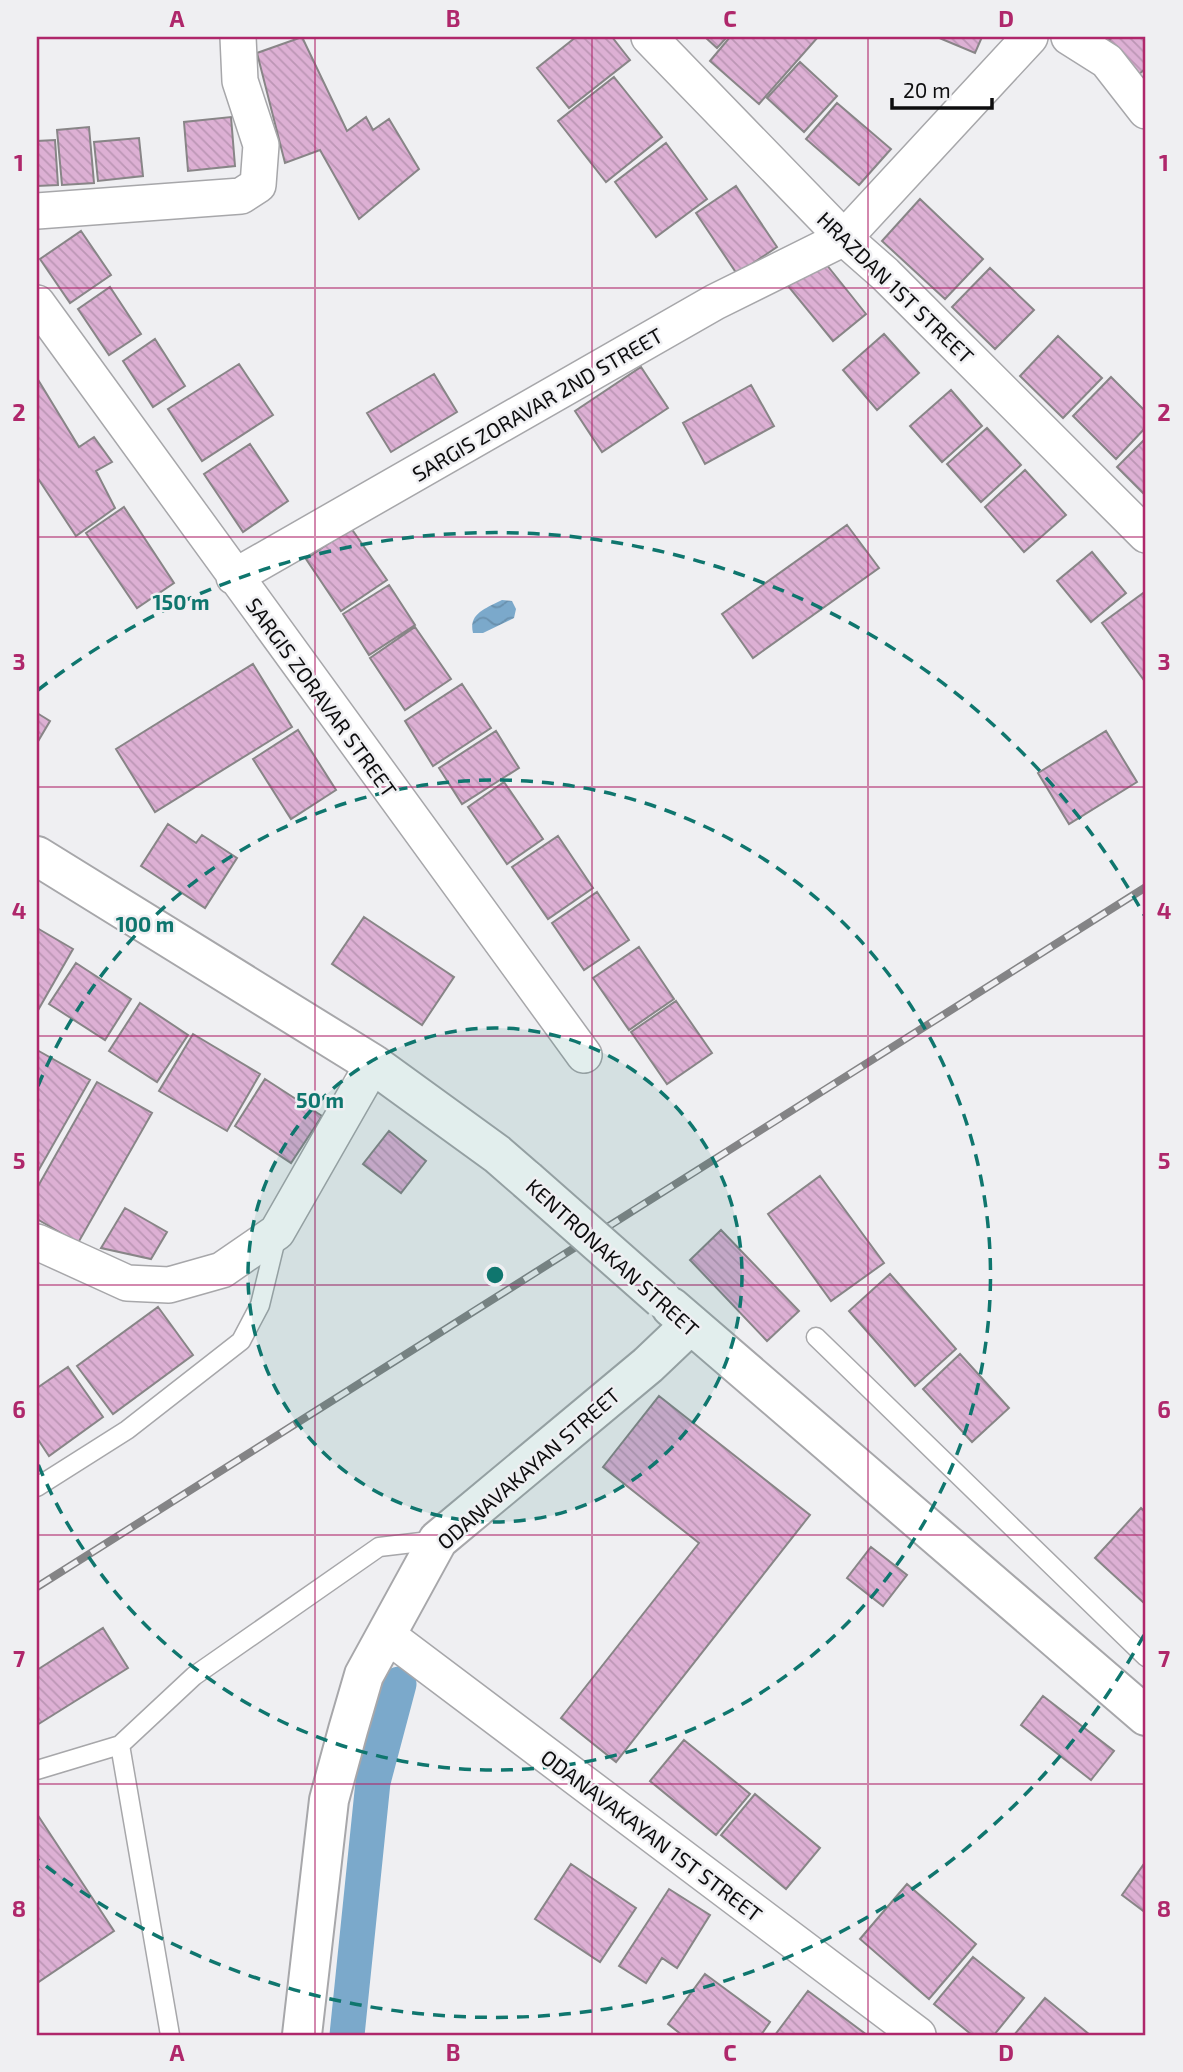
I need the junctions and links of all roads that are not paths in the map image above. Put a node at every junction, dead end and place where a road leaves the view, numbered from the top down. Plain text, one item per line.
1 (238, 37) edge
2 (649, 37) edge
3 (1030, 37) edge
4 (1069, 37) edge
5 (1146, 111) edge
6 (37, 211) edge
7 (844, 238) junction
8 (37, 303) edge
9 (1146, 535) edge
10 (234, 577) junction
11 (37, 856) edge
12 (584, 1055) dead end
13 (373, 1064) junction
14 (278, 1232) junction
15 (37, 1242) edge
16 (690, 1326) junction
17 (816, 1337) dead end
18 (37, 1487) edge
19 (438, 1540) junction
20 (387, 1635) junction
21 (1146, 1657) edge
22 (1146, 1716) edge
23 (120, 1745) junction
24 (37, 1770) edge
25 (170, 2035) edge
26 (302, 2035) edge
27 (918, 2035) edge

1 - 6 street
2 - 7 street, HRAZDAN 1ST STREET
3 - 7 street
4 - 5 street
7 - 9 street, HRAZDAN 1ST STREET
7 - 10 street, SARGIS ZORAVAR 2ND STREET
8 - 10 street, SARGIS ZORAVAR STREET
10 - 12 street, SARGIS ZORAVAR STREET
11 - 13 main road, KENTRONAKAN STREET
13 - 14 street
13 - 16 main road, KENTRONAKAN STREET, bridge
14 - 15 street
14 - 18 lane
16 - 19 main road, ODANAVAKAYAN STREET
16 - 22 main road, KENTRONAKAN STREET
17 - 21 lane
19 - 20 main road, ODANAVAKAYAN STREET
19 - 23 lane
20 - 26 main road, ODANAVAKAYAN STREET
20 - 27 street, ODANAVAKAYAN 1ST STREET
23 - 24 lane
23 - 25 lane

